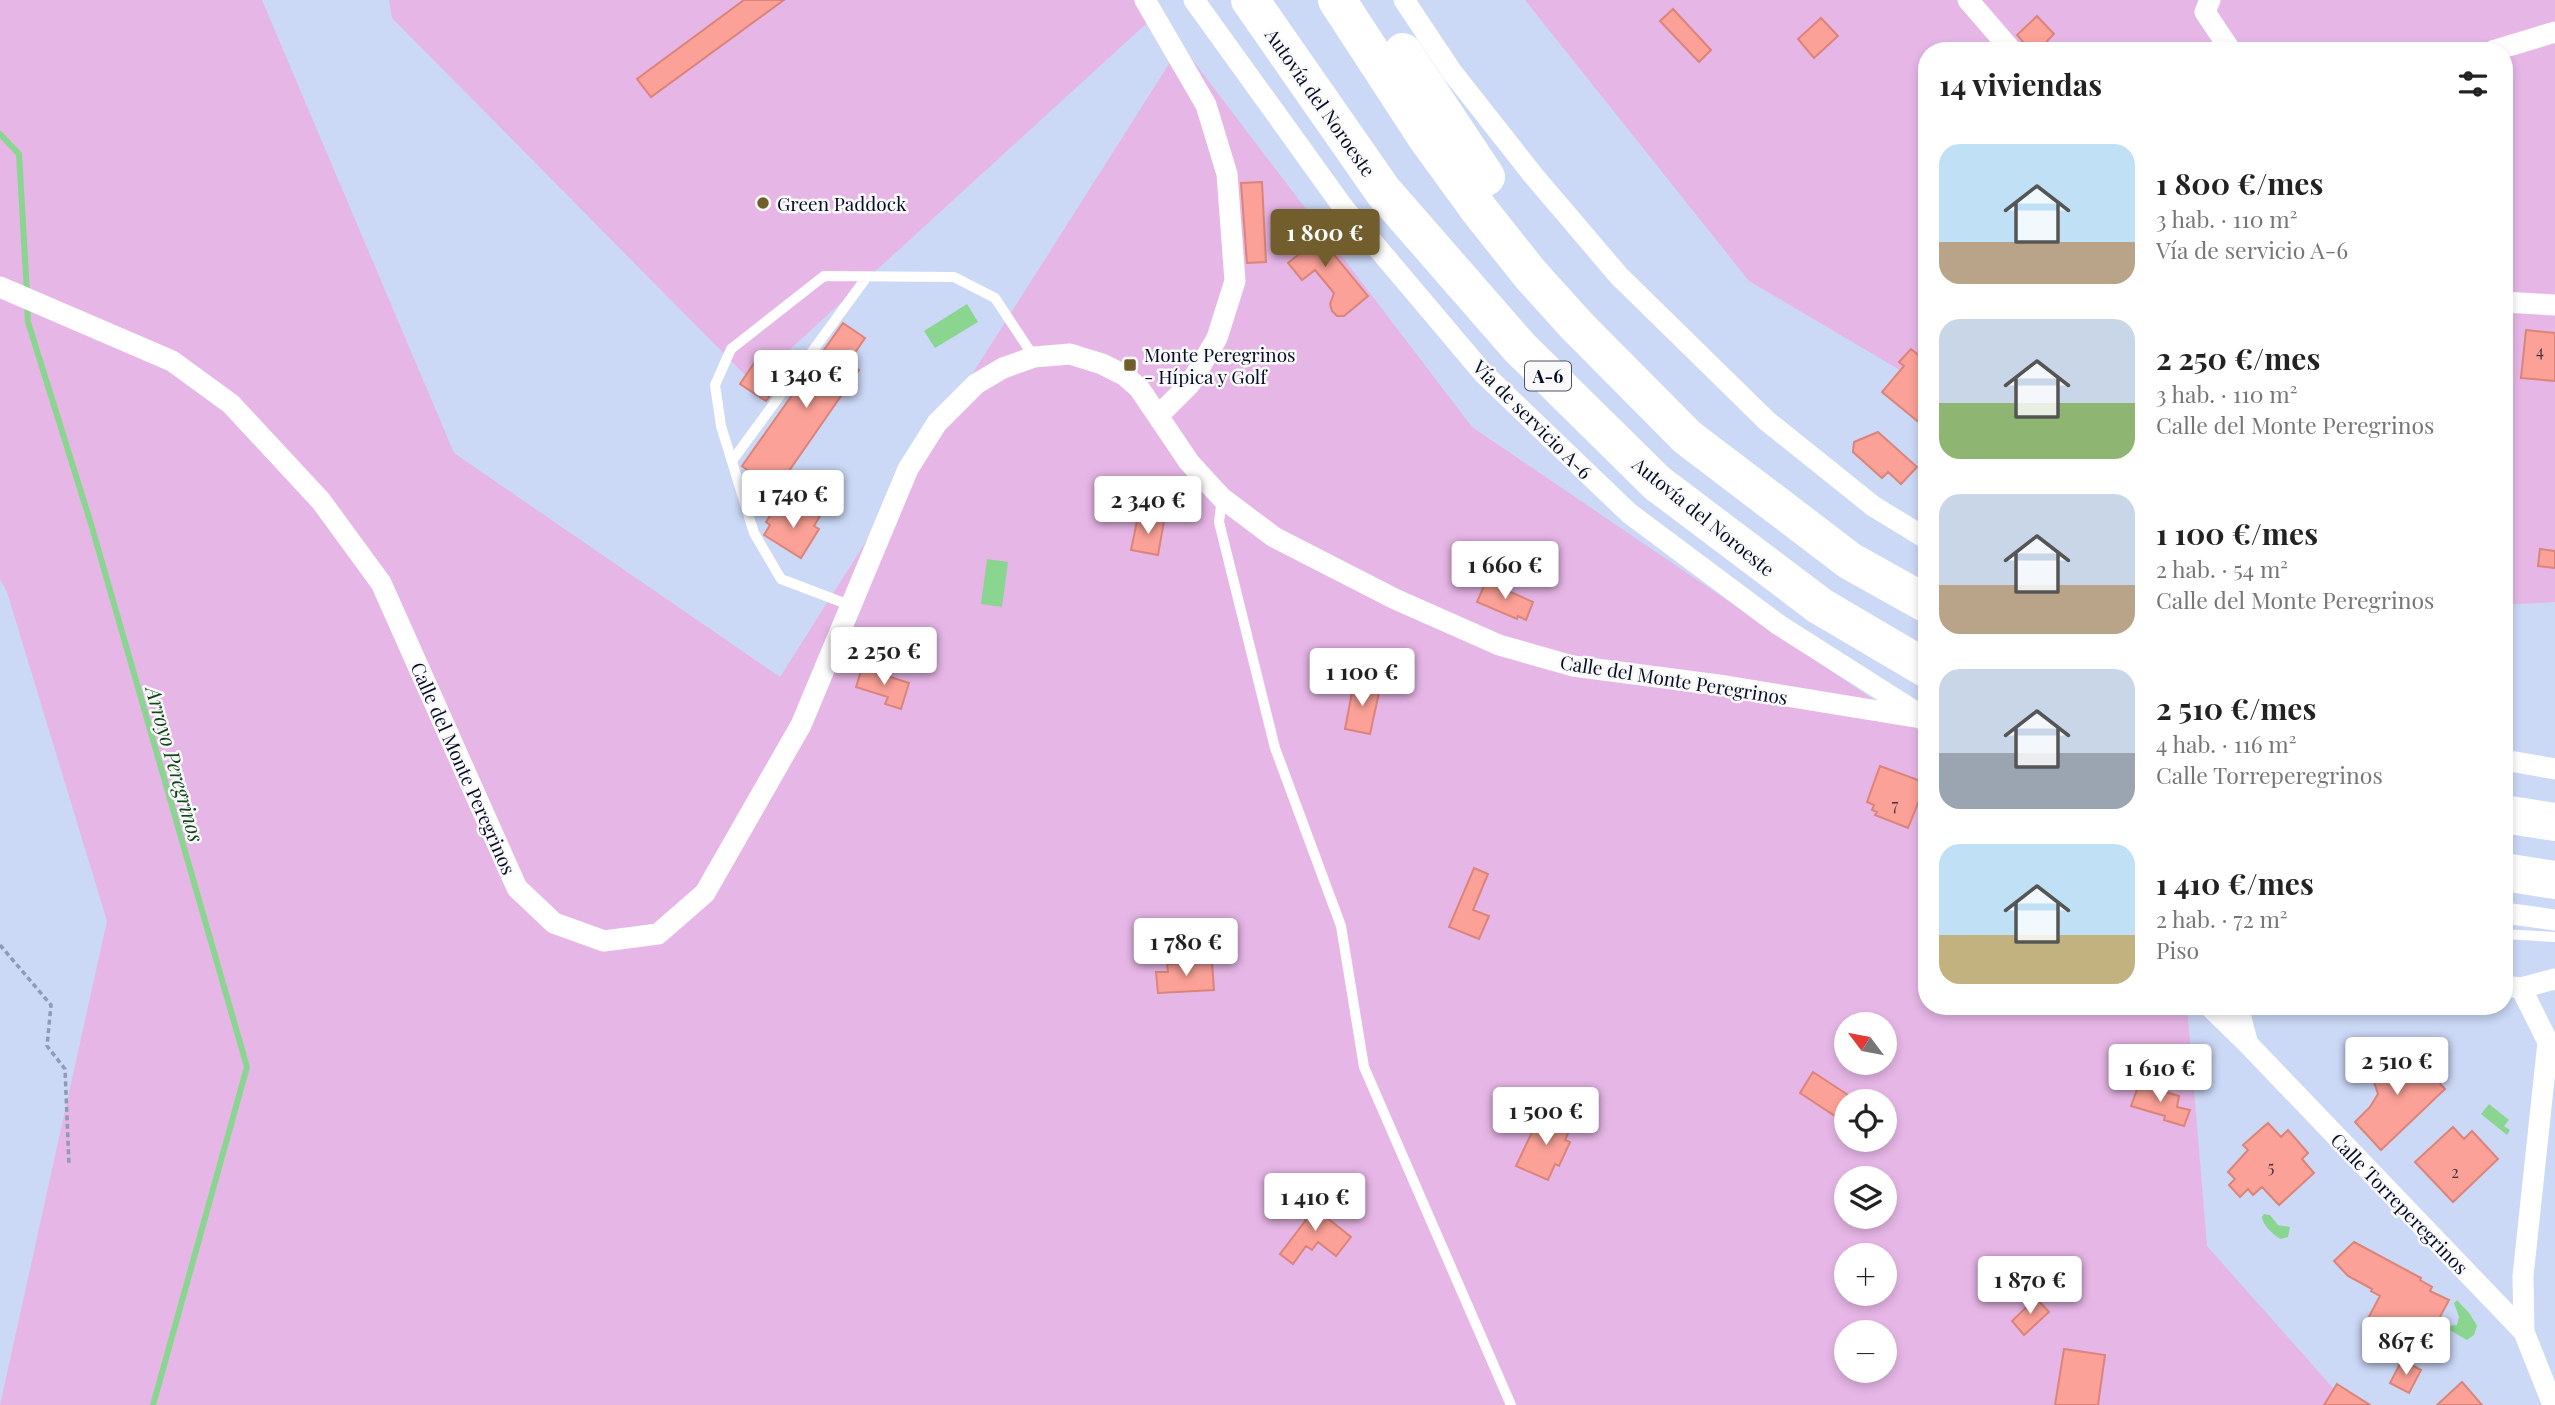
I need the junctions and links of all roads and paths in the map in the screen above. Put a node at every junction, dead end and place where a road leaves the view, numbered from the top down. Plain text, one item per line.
1 (1144, 0) edge
2 (1194, 0) edge
3 (1250, 0) edge
4 (1337, 0) edge
5 (1368, 0) edge
6 (1404, 0) edge
7 (1968, 0) edge
8 (2210, 0) edge
9 (2555, 32) edge
10 (2004, 42) edge
11 (2225, 42) edge
12 (2513, 45) edge
13 (1530, 274) junction
14 (866, 278) junction
15 (0, 288) edge
16 (2513, 303) edge
17 (2555, 305) edge
18 (1034, 356) junction
19 (1158, 416) junction
20 (732, 461) junction
21 (1222, 498) junction
22 (1918, 534) edge
23 (1918, 599) edge
24 (852, 606) junction
25 (1918, 664) edge
26 (1918, 713) edge
27 (1918, 718) edge
28 (2513, 762) edge
29 (2555, 769) edge
30 (2513, 815) edge
31 (2555, 822) edge
32 (2513, 873) edge
33 (2555, 880) edge
34 (2513, 914) edge
35 (2555, 920) edge
36 (2513, 935) edge
37 (2555, 937) edge
38 (0, 946) edge
39 (2555, 979) edge
40 (2513, 987) edge
41 (2513, 988) edge
42 (2218, 1015) edge
43 (2240, 1015) edge
44 (2247, 1043) junction
45 (69, 1165) dead end
46 (2524, 1332) junction
47 (1511, 1405) edge
48 (2553, 1405) edge

1 - 19 street
2 - 26 street, Vía de servicio A-6
3 - 25 highway, Autovía del Noroeste / A-6
4 - 13 highway
5 - 13 highway
6 - 22 street
7 - 10 street
8 - 11 street
9 - 12 street
13 - 23 highway
14 - 18 lane
14 - 20 lane
14 - 20 lane
15 - 24 street, Calle del Monte Peregrinos
16 - 17 street
18 - 19 street, Calle del Monte Peregrinos
18 - 24 street, Calle del Monte Peregrinos
19 - 21 street, Calle del Monte Peregrinos
20 - 24 lane
21 - 27 street, Calle del Monte Peregrinos
21 - 47 lane
28 - 29 street
30 - 31 highway
32 - 33 highway
34 - 35 street
36 - 37 lane
38 - 45 path
39 - 40 street
41 - 46 street
42 - 44 street, Calle Torreperegrinos
43 - 44 street
44 - 46 street, Calle Torreperegrinos
46 - 48 street

